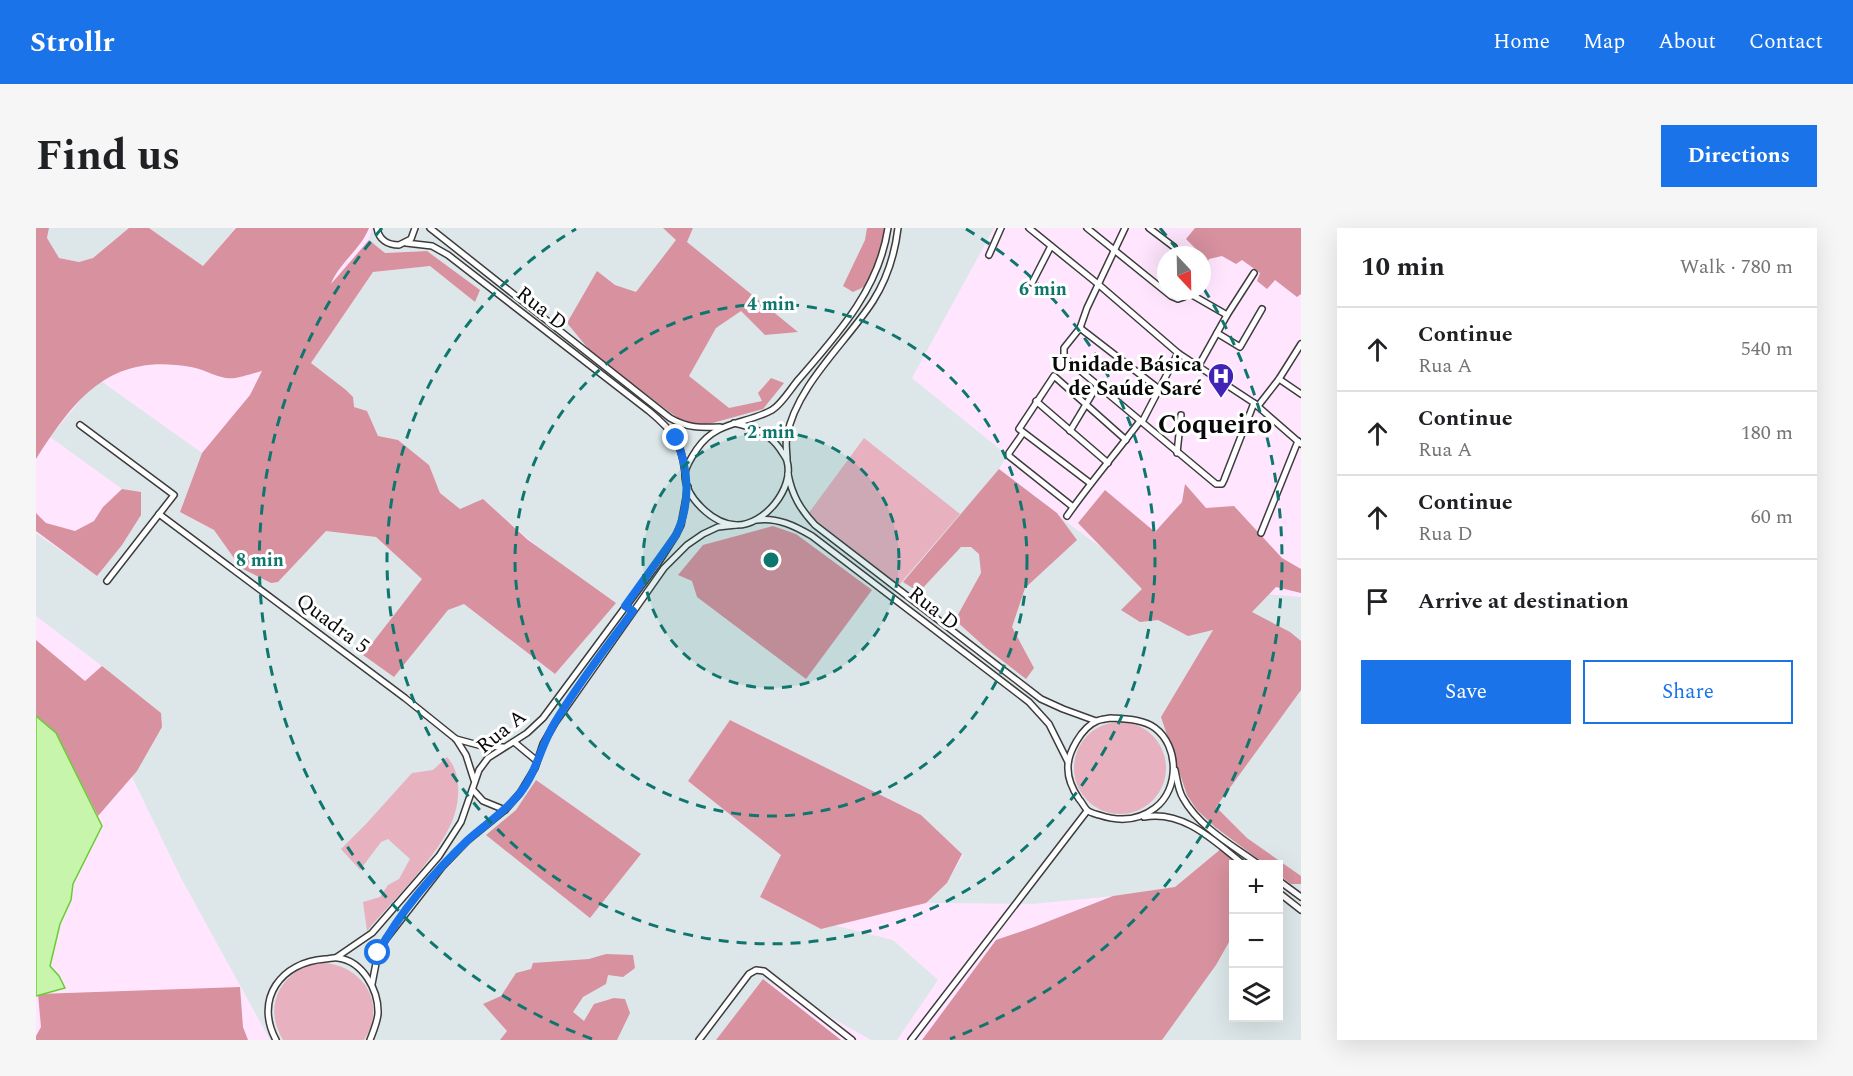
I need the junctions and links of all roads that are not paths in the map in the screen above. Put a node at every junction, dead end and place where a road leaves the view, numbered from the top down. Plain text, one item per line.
1 (377, 228) edge
2 (415, 228) edge
3 (430, 228) edge
4 (888, 228) edge
5 (898, 228) edge
6 (1001, 228) edge
7 (1029, 228) edge
8 (1087, 228) edge
9 (1125, 228) edge
10 (1149, 228) edge
11 (406, 243) junction
12 (1051, 246) junction
13 (1173, 246) edge
14 (1114, 250) junction
15 (989, 255) dead end
16 (1254, 273) dead end
17 (1032, 283) dead end
18 (1098, 284) junction
19 (865, 295) junction
20 (874, 299) junction
21 (1262, 309) dead end
22 (535, 313) junction
23 (1227, 315) junction
24 (531, 320) junction
25 (1080, 328) junction
26 (1217, 333) junction
27 (1301, 344) edge
28 (1178, 352) junction
29 (1198, 367) junction
30 (1280, 379) junction
31 (1097, 386) junction
32 (1159, 389) junction
33 (1301, 394) edge
34 (1036, 401) junction
35 (1087, 404) junction
36 (1256, 405) junction
37 (1181, 415) dead end
38 (1141, 421) junction
39 (734, 423) junction
40 (80, 425) dead end
41 (722, 427) junction
42 (1070, 430) junction
43 (1023, 433) junction
44 (1126, 440) junction
45 (1299, 442) edge
46 (1177, 453) junction
47 (787, 460) junction
48 (1108, 463) junction
49 (685, 473) junction
50 (788, 473) junction
51 (1089, 483) junction
52 (688, 487) junction
53 (1073, 507) junction
54 (159, 514) junction
55 (1067, 516) dead end
56 (752, 520) junction
57 (736, 525) junction
58 (1261, 533) dead end
59 (107, 581) dead end
60 (625, 606) junction
61 (633, 611) junction
62 (963, 640) junction
63 (958, 647) junction
64 (1096, 721) junction
65 (456, 739) junction
66 (514, 742) junction
67 (503, 747) junction
68 (537, 762) junction
69 (1068, 762) junction
70 (1174, 767) junction
71 (475, 782) junction
72 (473, 790) junction
73 (505, 810) junction
74 (1087, 811) junction
75 (1139, 818) junction
76 (1238, 860) edge
77 (1253, 860) edge
78 (1283, 884) edge
79 (1283, 896) edge
80 (1301, 897) edge
81 (1301, 910) edge
82 (337, 957) junction
83 (372, 984) junction
84 (276, 1040) edge
85 (370, 1040) edge
86 (699, 1040) edge
87 (852, 1040) edge
88 (911, 1040) edge

1 - 11 street, Rua D
2 - 11 street
3 - 22 street, Rua D
4 - 19 street
5 - 20 street
6 - 15 street
7 - 12 street
8 - 14 street
9 - 14 street
10 - 13 street
11 - 24 street, Rua D
12 - 17 street
12 - 18 street
14 - 18 street
14 - 23 street
16 - 23 street
18 - 25 street
18 - 28 street
19 - 20 street
19 - 39 street
20 - 47 street
21 - 26 street
22 - 24 street
22 - 41 street, Rua D
23 - 26 street
24 - 49 street, Rua D
25 - 31 street
25 - 32 street
26 - 29 street
27 - 30 street
28 - 29 street
28 - 32 street
29 - 36 street
30 - 33 street
30 - 36 street
31 - 35 street
31 - 38 street
32 - 38 street
34 - 35 street
34 - 42 street
34 - 43 street
35 - 42 street
35 - 44 street
36 - 45 street
36 - 46 street
37 - 46 street
38 - 44 street
38 - 46 street
39 - 41 street
39 - 47 street
40 - 54 street
41 - 49 street
42 - 48 street
43 - 51 street
43 - 53 street
44 - 48 street
45 - 58 street
47 - 50 street
48 - 51 street
49 - 52 street
50 - 56 street
50 - 62 street, Rua D
51 - 53 street
52 - 57 street
52 - 60 street, Rua A
53 - 55 street
54 - 59 street
54 - 65 street, Quadra 5
56 - 57 street
56 - 63 street, Rua D
57 - 61 street, Rua A
60 - 61 street
60 - 66 street, Rua A
61 - 68 street, Rua A
62 - 63 street
62 - 64 street, Rua D
63 - 69 street, Rua D
64 - 69 street
64 - 70 street
65 - 67 street, Quadra 5
65 - 71 street, Quadra 5
66 - 67 street, Rua A
66 - 68 street
67 - 71 street, Rua A
68 - 73 street, Rua A
69 - 74 street
70 - 75 street
70 - 77 street
71 - 72 street, Rua A
72 - 73 street
72 - 82 street, Rua A
73 - 83 street, Rua A
74 - 75 street
74 - 88 street
75 - 76 street
78 - 80 street
79 - 81 street
82 - 83 street
82 - 84 street
83 - 85 street
86 - 87 street

